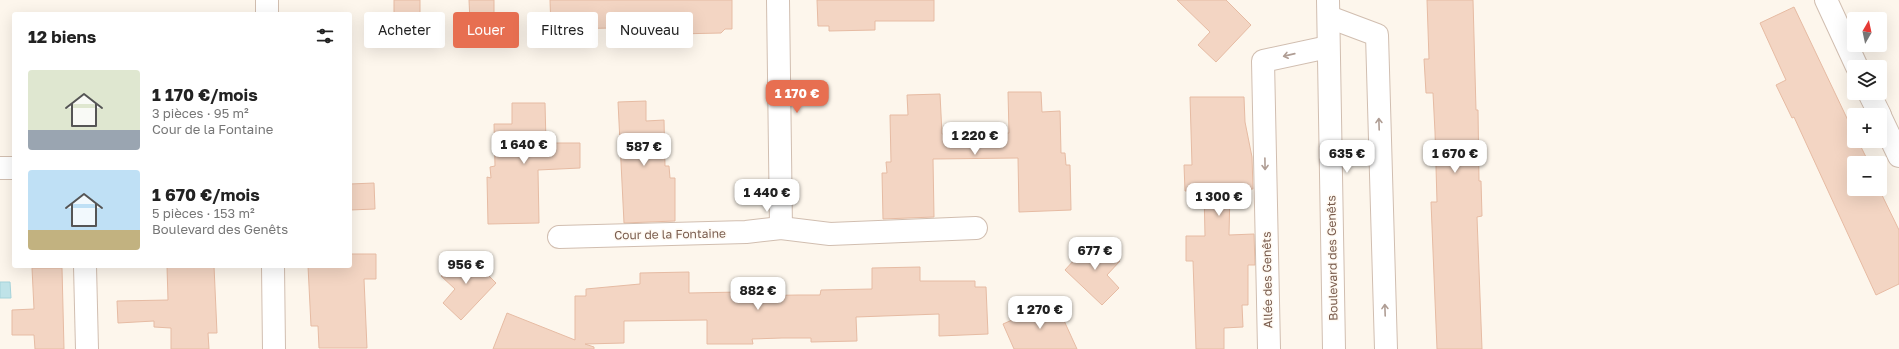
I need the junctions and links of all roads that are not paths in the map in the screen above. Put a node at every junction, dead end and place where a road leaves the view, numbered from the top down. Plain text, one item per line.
1 (267, 0) edge
2 (778, 0) edge
3 (1826, 0) edge
4 (1328, 8) edge
5 (267, 12) edge
6 (1328, 47) junction
7 (1854, 60) edge
8 (1887, 130) edge
9 (1899, 156) edge
10 (0, 168) edge
11 (12, 168) edge
12 (781, 228) junction
13 (976, 228) dead end
14 (559, 236) dead end
15 (85, 268) edge
16 (273, 268) edge
17 (87, 349) edge
18 (274, 349) edge
19 (1269, 349) edge
20 (1334, 349) edge
21 (1386, 349) edge

1 - 5 street
2 - 12 street
3 - 7 street
4 - 6 street, Boulevard des Genêts
21 -> 4 street
6 -> 19 street, Allée des Genêts
6 - 20 street, Boulevard des Genêts
8 - 9 street
10 - 11 street
12 - 13 street, Cour de la Fontaine
12 - 14 street, Cour de la Fontaine
15 - 17 street
16 - 18 street

